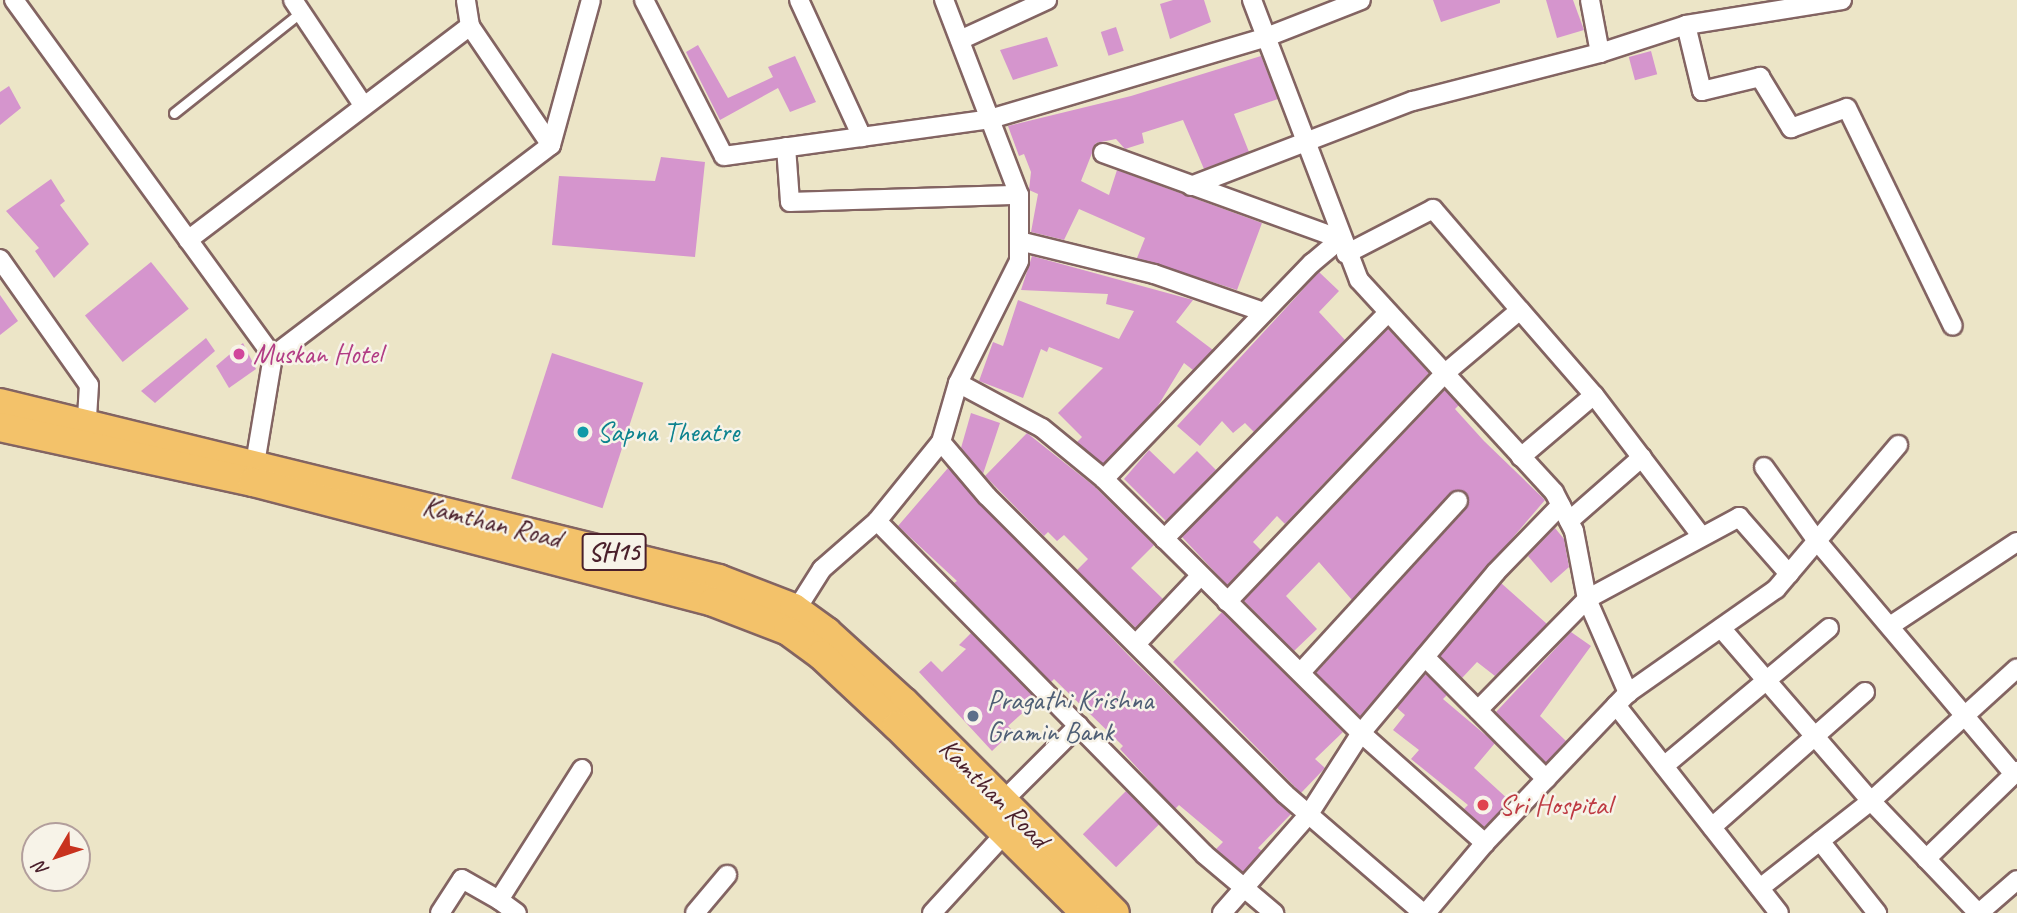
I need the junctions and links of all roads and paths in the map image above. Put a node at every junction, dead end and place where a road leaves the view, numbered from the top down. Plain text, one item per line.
1 (14, 0) edge
2 (466, 0) edge
3 (591, 0) edge
4 (644, 0) edge
5 (799, 0) edge
6 (944, 0) edge
7 (1047, 0) edge
8 (1252, 0) edge
9 (1361, 0) edge
10 (1590, 0) edge
11 (1842, 0) edge
12 (297, 6) edge
13 (1686, 25) junction
14 (470, 26) junction
15 (1264, 38) junction
16 (960, 40) junction
17 (1600, 52) junction
18 (363, 105) junction
19 (174, 113) dead end
20 (990, 120) junction
21 (862, 137) junction
22 (1307, 143) junction
23 (551, 145) junction
24 (786, 147) junction
25 (1104, 152) dead end
26 (1191, 186) junction
27 (1019, 195) junction
28 (188, 240) junction
29 (1020, 241) junction
30 (1344, 247) junction
31 (0, 259) edge
32 (1520, 310) junction
33 (1264, 312) junction
34 (1388, 313) junction
35 (1953, 326) dead end
36 (273, 356) junction
37 (1444, 374) junction
38 (958, 383) junction
39 (1594, 395) junction
40 (0, 403) edge
41 (0, 427) edge
42 (86, 434) junction
43 (941, 442) junction
44 (1898, 445) dead end
45 (1521, 457) junction
46 (1642, 457) junction
47 (1765, 467) dead end
48 (254, 472) junction
49 (1104, 479) junction
50 (1458, 502) dead end
51 (1565, 513) junction
52 (877, 522) junction
53 (1702, 537) junction
54 (1164, 538) junction
55 (1817, 541) junction
56 (2017, 541) edge
57 (1789, 574) junction
58 (1200, 576) junction
59 (1587, 599) junction
60 (1227, 602) junction
61 (791, 620) junction
62 (1890, 626) junction
63 (1721, 628) junction
64 (1829, 628) dead end
65 (1136, 644) junction
66 (1425, 657) junction
67 (2017, 668) edge
68 (1302, 670) junction
69 (1766, 680) junction
70 (1865, 692) dead end
71 (1622, 699) junction
72 (1478, 710) junction
73 (1963, 717) junction
74 (1079, 725) junction
75 (1361, 733) junction
76 (1816, 737) junction
77 (1664, 766) junction
78 (582, 769) dead end
79 (2015, 773) edge
80 (1546, 779) junction
81 (1871, 801) junction
82 (1309, 814) junction
83 (1010, 818) junction
84 (1712, 827) junction
85 (1820, 841) junction
86 (1485, 843) junction
87 (1926, 859) junction
88 (727, 875) dead end
89 (2017, 880) edge
90 (1245, 886) junction
91 (1760, 888) junction
92 (499, 900) junction
93 (440, 913) edge
94 (517, 913) edge
95 (695, 913) edge
96 (932, 913) edge
97 (1086, 913) edge
98 (1115, 913) edge
99 (1222, 913) edge
100 (1274, 913) edge
101 (1424, 913) edge
102 (1779, 913) edge
103 (1877, 913) edge
104 (1978, 913) edge

1 - 28 street
2 - 14 street
3 - 23 street
4 - 24 street
5 - 21 street
6 - 16 street
7 - 16 street
8 - 15 street
9 - 15 street
10 - 17 street
11 - 13 street
12 - 18 street
12 - 19 lane
13 - 17 street
13 - 35 street
14 - 18 street
14 - 23 street
15 - 20 street
15 - 22 street
16 - 20 street
17 - 22 street
18 - 28 street
20 - 21 street
20 - 27 street
21 - 24 street
22 - 26 street
22 - 30 street
23 - 36 street
24 - 27 street
25 - 26 street
26 - 30 street
27 - 29 street
28 - 36 street
29 - 33 street
29 - 38 street
30 - 32 street
30 - 33 street
30 - 34 street
31 - 42 street
32 - 37 street
32 - 39 street
33 - 49 street
34 - 37 street
34 - 54 street
36 - 48 street
37 - 45 street
37 - 60 street
38 - 43 street
38 - 49 street
39 - 45 street
39 - 46 street
40 - 42 main road, Kamthan Road / SH15
41 - 42 main road, Kamthan Road / SH15
42 - 48 main road, Kamthan Road / SH15
43 - 52 street
43 - 65 street
44 - 55 street
45 - 51 street
46 - 51 street
46 - 53 street
47 - 55 street
48 - 61 main road, Kamthan Road / SH15
49 - 54 street
50 - 68 street
51 - 59 street
51 - 66 street
52 - 61 street
52 - 74 street
53 - 57 street
53 - 59 street
54 - 58 street
55 - 57 street
55 - 62 street
56 - 62 street
57 - 63 street
58 - 60 street
58 - 65 street
59 - 71 street
59 - 72 street
60 - 68 street
61 - 83 main road, Kamthan Road / SH15
62 - 73 street
63 - 69 street
63 - 71 street
64 - 69 street
65 - 82 street
66 - 72 street
66 - 75 street
67 - 73 street
68 - 75 street
69 - 76 street
69 - 77 street
70 - 76 street
71 - 77 street
71 - 80 street
72 - 80 street
73 - 79 street
73 - 81 street
74 - 83 street
74 - 90 street
75 - 82 street
75 - 86 street
76 - 81 street
76 - 84 street
77 - 84 street
78 - 92 street
79 - 87 street
80 - 86 street
81 - 85 street
81 - 87 street
82 - 90 street
82 - 101 street
83 - 96 street
83 - 97 main road, Kamthan Road / SH15
83 - 98 main road, Kamthan Road / SH15
84 - 91 street
85 - 91 street
85 - 103 street
86 - 101 street
87 - 104 street
88 - 95 street
89 - 104 street
90 - 99 street
90 - 100 street
91 - 102 street
92 - 93 street
92 - 94 street

